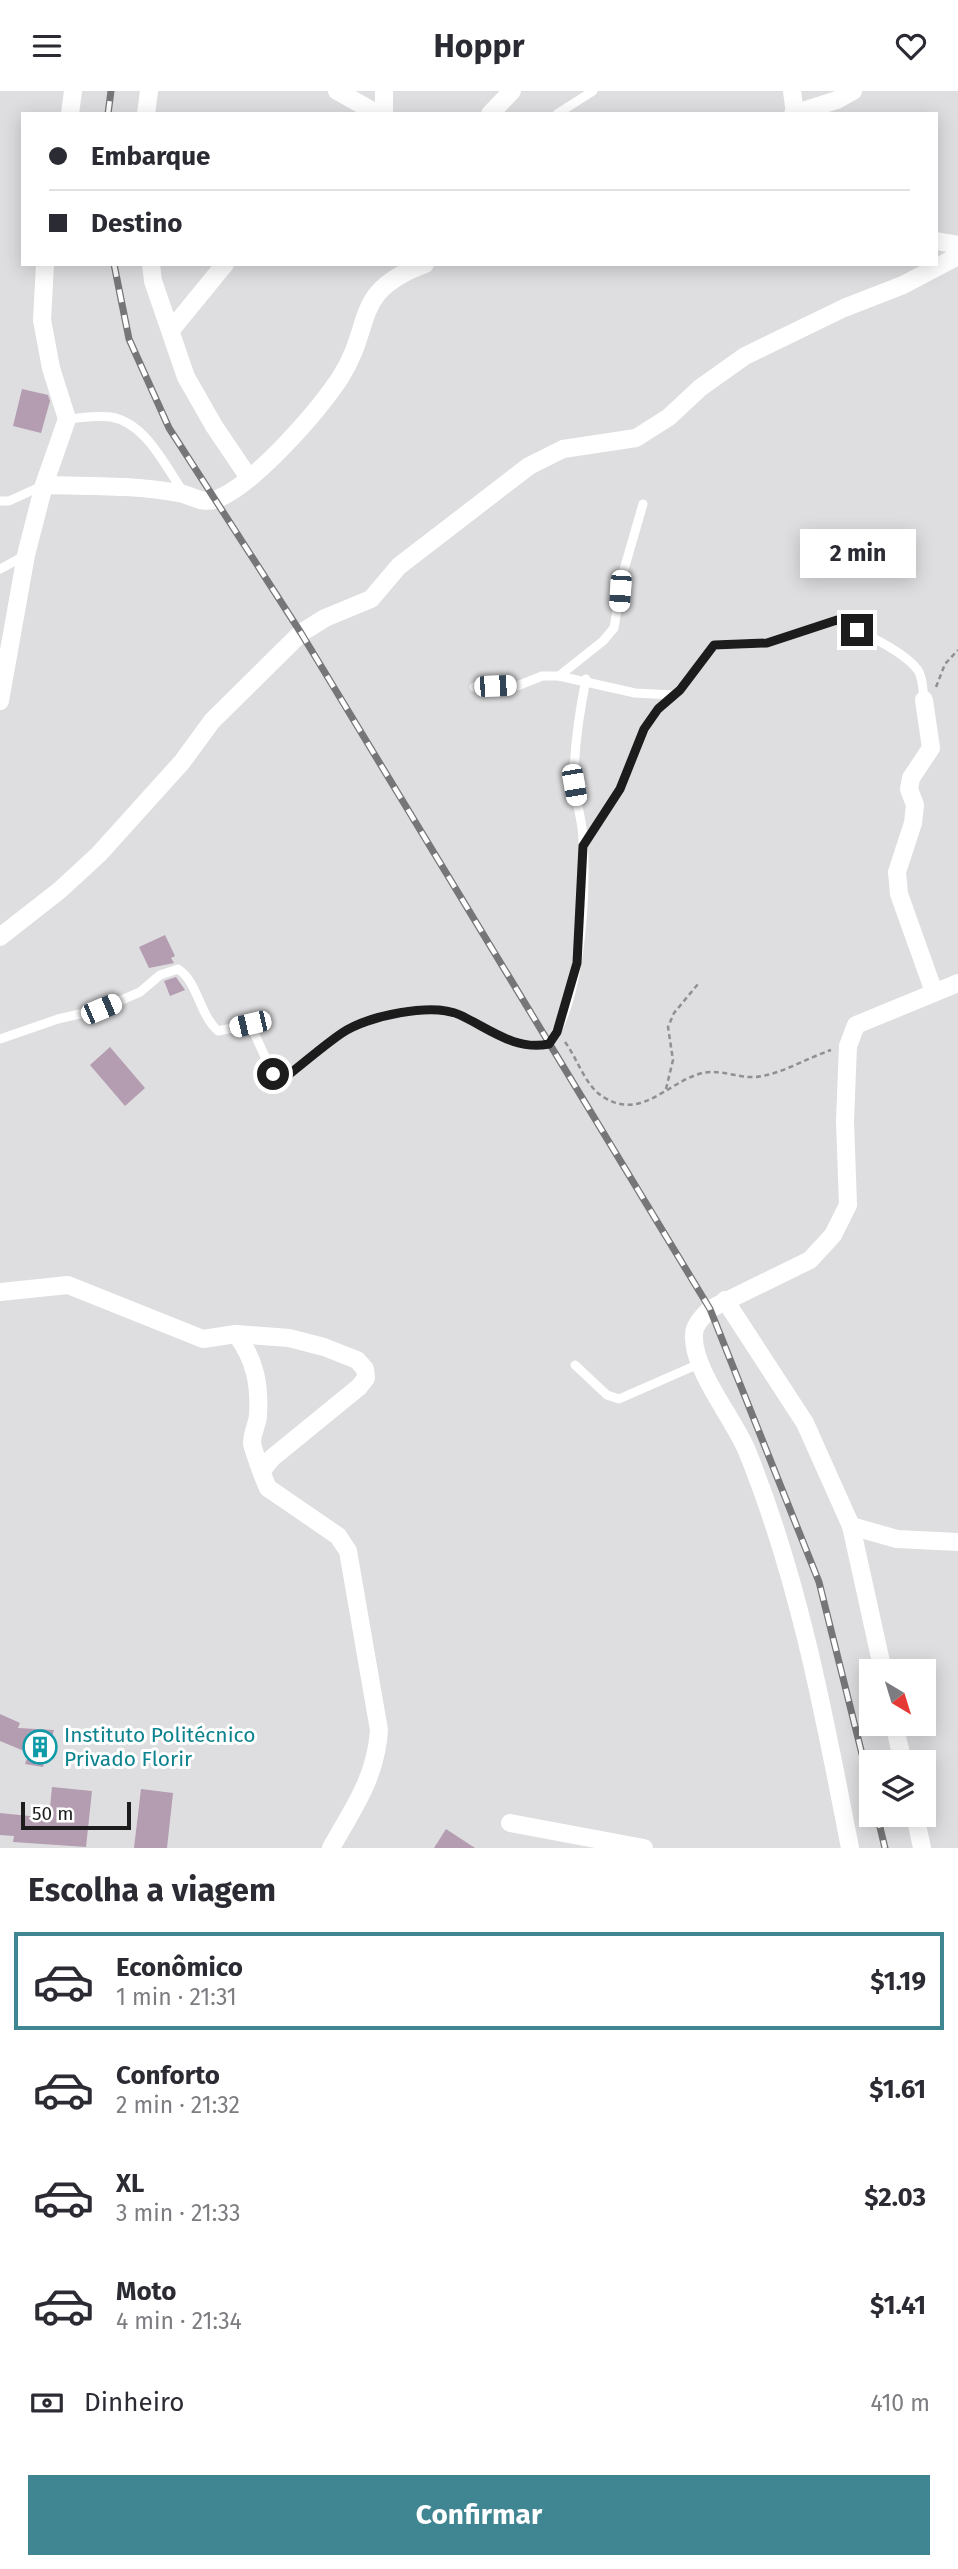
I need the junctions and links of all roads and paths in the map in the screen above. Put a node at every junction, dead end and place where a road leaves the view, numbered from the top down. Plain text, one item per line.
1 (73, 91) edge
2 (149, 91) edge
3 (337, 91) edge
4 (384, 91) edge
5 (512, 91) edge
6 (593, 91) edge
7 (792, 91) edge
8 (853, 91) edge
9 (70, 112) edge
10 (146, 112) edge
11 (374, 112) edge
12 (384, 112) edge
13 (492, 112) edge
14 (560, 112) edge
15 (794, 112) edge
16 (797, 112) edge
17 (938, 241) edge
18 (958, 245) edge
19 (958, 256) edge
20 (45, 266) edge
21 (152, 266) edge
22 (223, 266) edge
23 (386, 266) edge
24 (421, 266) edge
25 (386, 283) junction
26 (171, 330) junction
27 (67, 419) junction
28 (249, 478) junction
29 (44, 485) junction
30 (186, 495) junction
31 (0, 501) edge
32 (643, 504) dead end
33 (26, 555) junction
34 (0, 569) edge
35 (958, 650) edge
36 (559, 675) junction
37 (586, 679) junction
38 (474, 687) dead end
39 (676, 694) junction
40 (924, 700) junction
41 (0, 701) edge
42 (583, 846) junction
43 (0, 937) edge
44 (958, 983) edge
45 (698, 984) dead end
46 (934, 992) junction
47 (557, 1032) junction
48 (0, 1039) edge
49 (848, 1046) junction
50 (666, 1089) junction
51 (0, 1292) edge
52 (725, 1300) junction
53 (236, 1334) junction
54 (701, 1363) junction
55 (575, 1365) dead end
56 (263, 1469) junction
57 (851, 1526) junction
58 (958, 1542) edge
59 (880, 1659) edge
60 (509, 1823) dead end
61 (918, 1827) edge
62 (331, 1848) edge
63 (644, 1848) edge
64 (850, 1848) edge
65 (922, 1848) edge

1 - 9 street
2 - 10 street
3 - 11 street
4 - 12 street
5 - 13 street
6 - 14 lane
7 - 15 street
8 - 16 street
17 - 18 street
19 - 43 street
20 - 27 street
21 - 26 street
22 - 26 street
23 - 25 street
24 - 25 street
25 - 28 street
26 - 28 street
27 - 29 street
27 - 30 lane
28 - 30 street
29 - 30 street
29 - 31 lane
29 - 33 street
32 - 36 lane
33 - 34 lane
33 - 41 street
35 - 40 path
36 - 37 lane
36 - 38 lane
37 - 39 lane
37 - 42 lane
39 - 40 lane
39 - 42 lane
40 - 46 street
42 - 47 lane
44 - 46 street
45 - 50 path
46 - 49 street
47 - 48 lane
47 - 50 path
49 - 50 path
49 - 52 street
51 - 53 street
52 - 54 street
52 - 57 street
53 - 56 street
53 - 56 street
54 - 55 lane
54 - 64 street
56 - 62 street
57 - 58 street
57 - 59 street
60 - 63 street
61 - 65 street

